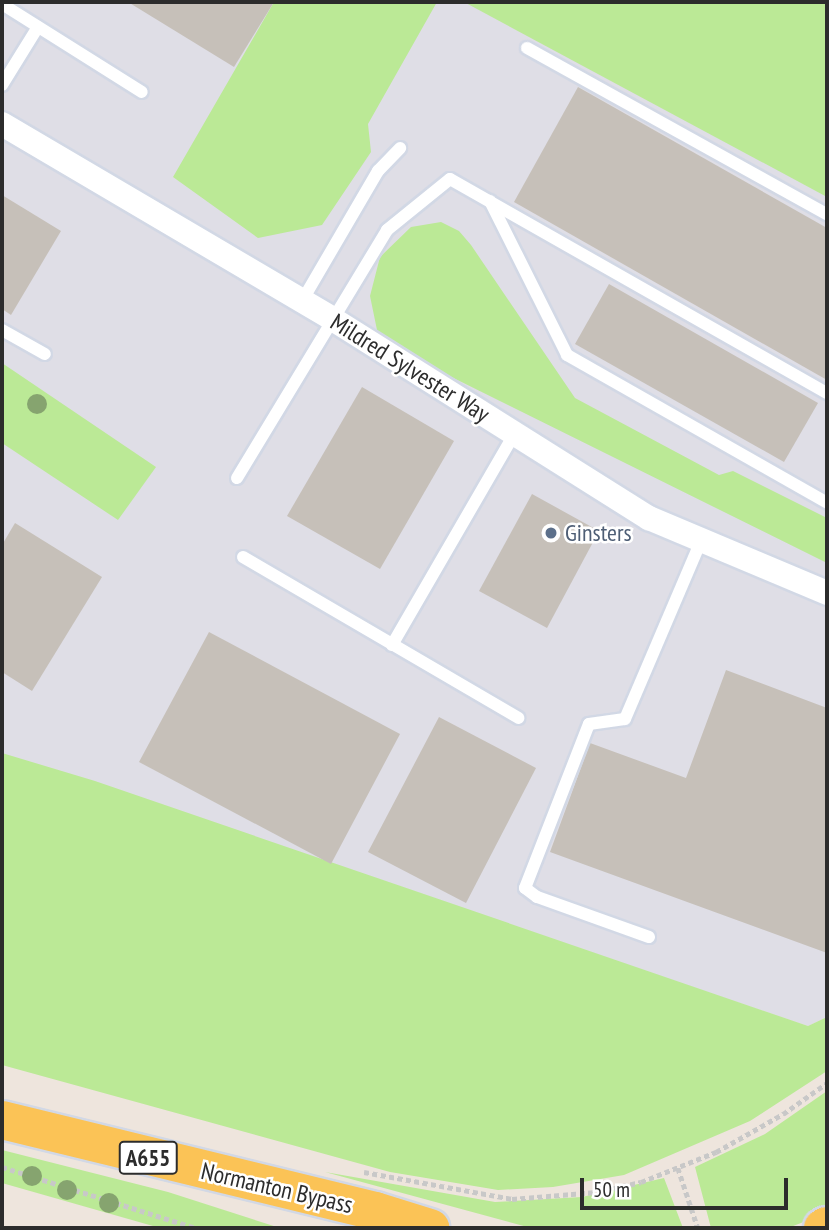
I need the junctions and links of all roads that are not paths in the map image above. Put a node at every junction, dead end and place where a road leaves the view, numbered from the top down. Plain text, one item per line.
1 (2, 4) edge
2 (38, 27) junction
3 (527, 48) dead end
4 (2, 85) edge
5 (142, 92) dead end
6 (2, 124) edge
7 (400, 148) dead end
8 (490, 201) junction
9 (827, 214) edge
10 (302, 300) junction
11 (331, 318) junction
12 (2, 330) edge
13 (45, 354) dead end
14 (827, 393) edge
15 (515, 433) junction
16 (237, 478) dead end
17 (827, 503) edge
18 (700, 543) junction
19 (243, 557) dead end
20 (827, 593) edge
21 (392, 645) junction
22 (517, 718) dead end
23 (649, 937) dead end
24 (2, 1120) edge
25 (430, 1228) edge

1 - 2 lane
2 - 4 lane
2 - 5 lane
3 - 9 lane
6 - 10 street, Mildred Sylvester Way
7 - 10 lane
8 - 11 lane
8 - 14 lane
8 - 17 lane
10 - 11 street, Mildred Sylvester Way
11 - 15 street, Mildred Sylvester Way
11 - 16 lane
12 - 13 lane
15 - 18 street, Mildred Sylvester Way
15 - 21 lane
18 - 20 street, Mildred Sylvester Way
18 - 23 lane
19 - 21 lane
21 - 22 lane
24 - 25 main road, Normanton Bypass / A655

